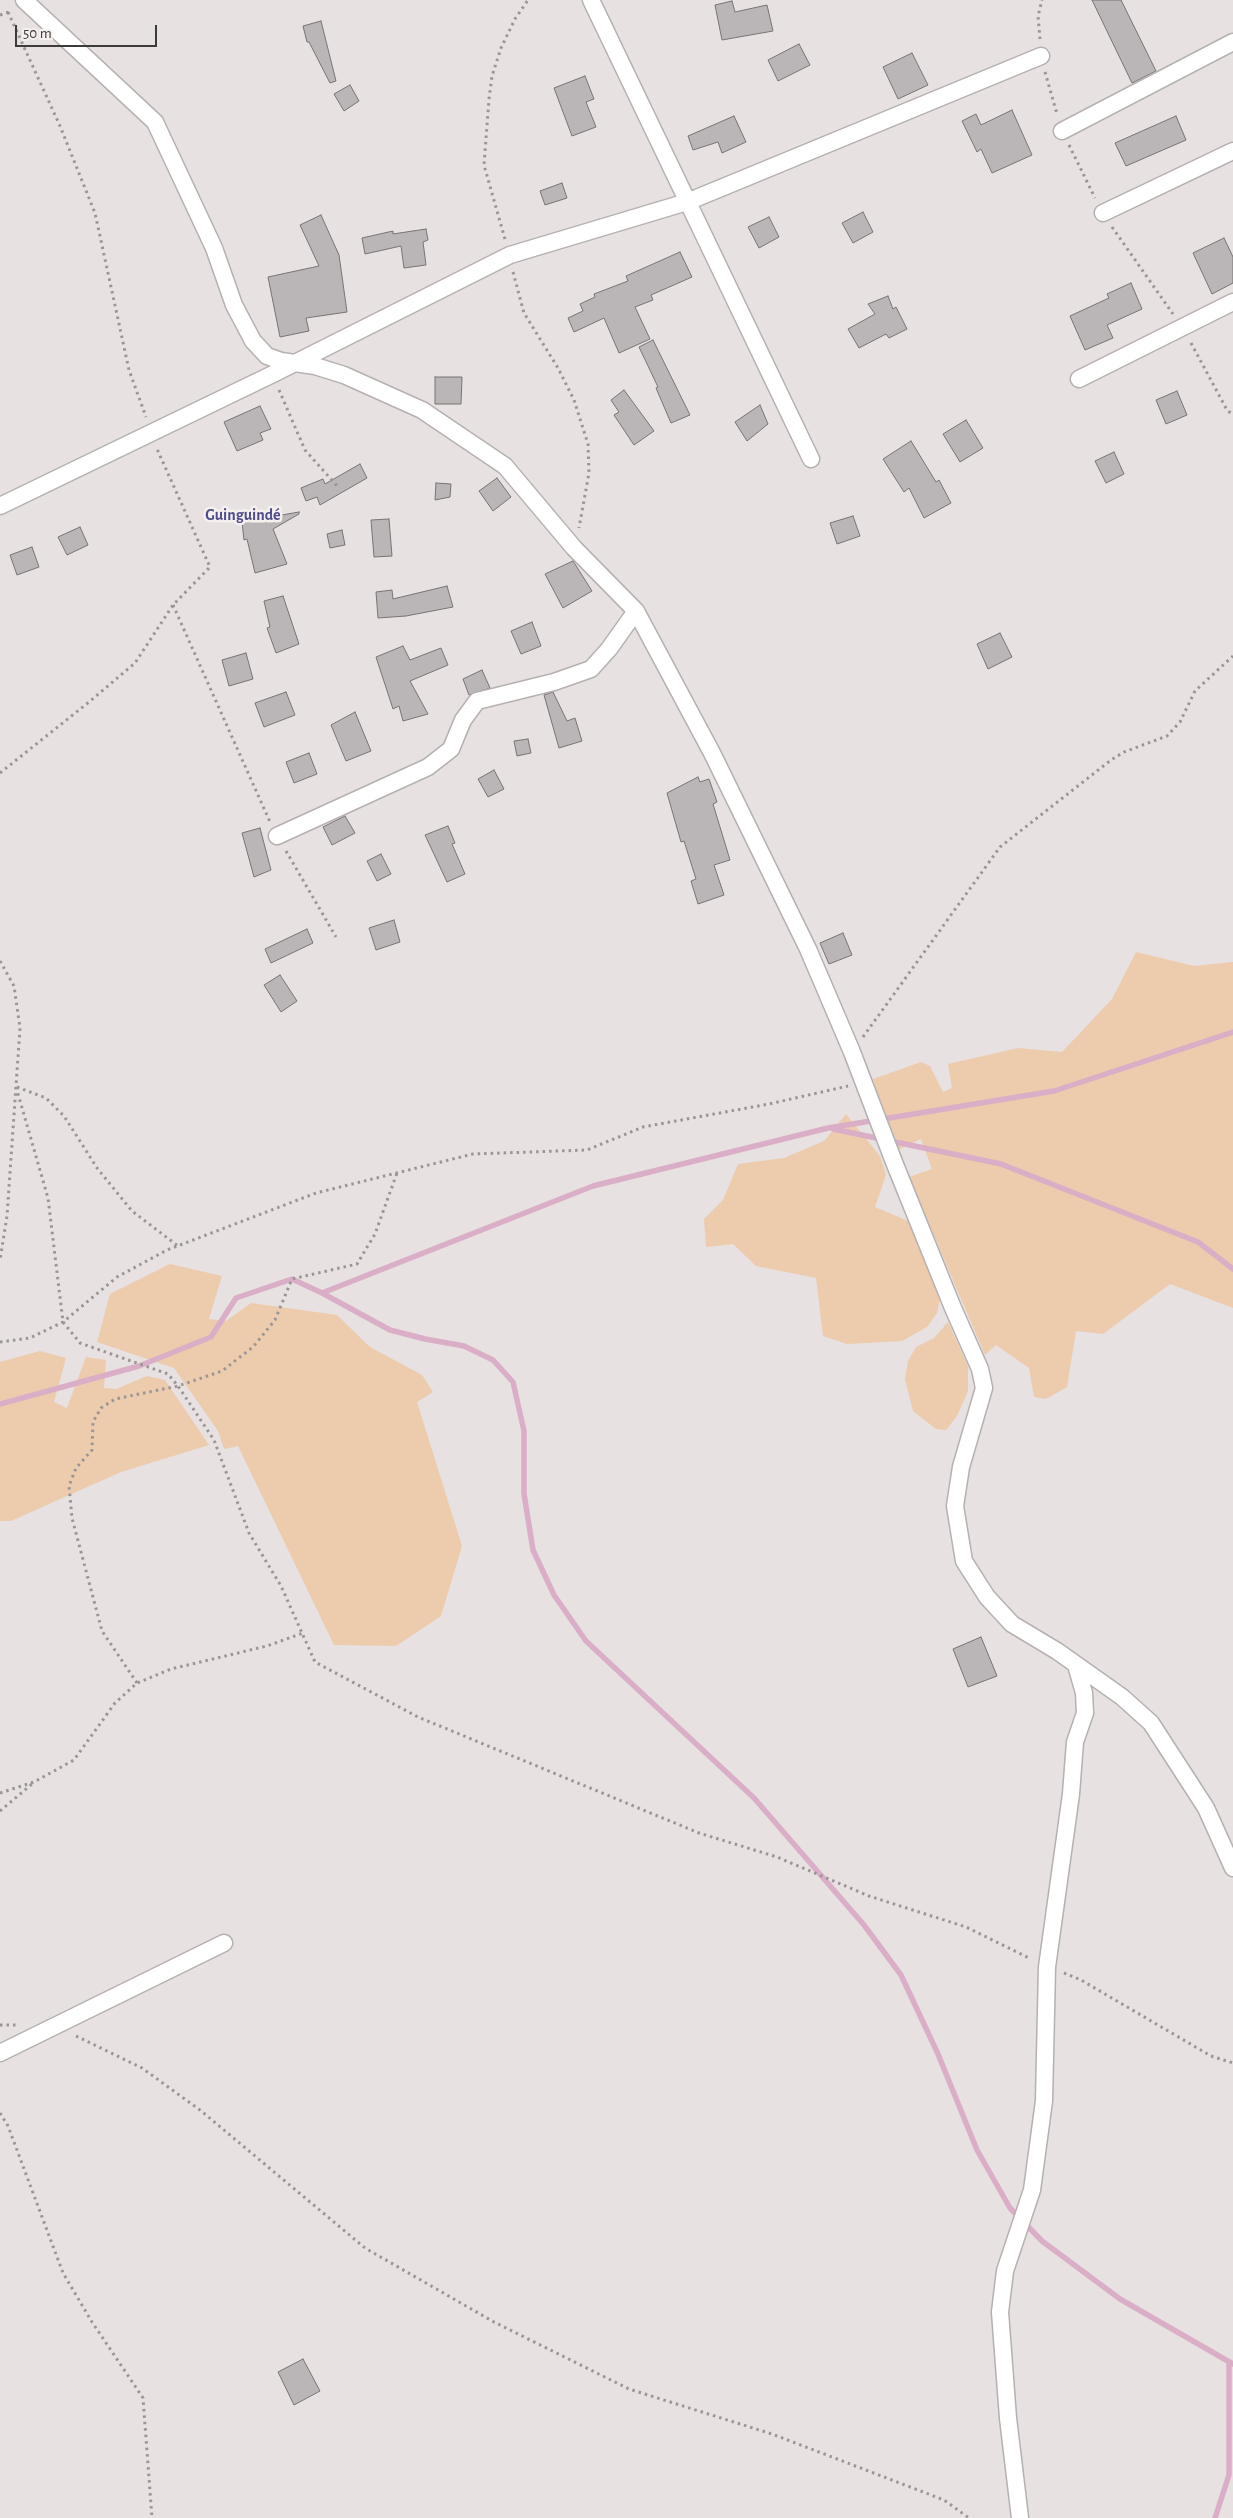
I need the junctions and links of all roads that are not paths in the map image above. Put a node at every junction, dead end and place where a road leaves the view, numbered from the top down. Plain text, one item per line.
1 (24, 0) edge
2 (591, 0) edge
3 (1233, 42) edge
4 (1041, 56) dead end
5 (1062, 131) dead end
6 (1233, 152) edge
7 (688, 202) junction
8 (1103, 213) dead end
9 (1233, 302) edge
10 (294, 363) junction
11 (1079, 379) dead end
12 (811, 459) dead end
13 (0, 506) edge
14 (636, 611) junction
15 (276, 836) road end
16 (1076, 1665) junction
17 (1233, 1868) edge
18 (224, 1943) dead end
19 (0, 2052) edge
20 (1020, 2518) edge

1 - 10 street
2 - 7 street
3 - 5 street
4 - 7 street
6 - 8 street
7 - 10 street
7 - 12 street
9 - 11 street
10 - 13 street
10 - 14 street
14 - 15 street
14 - 16 street
16 - 17 street
16 - 20 street
18 - 19 street

